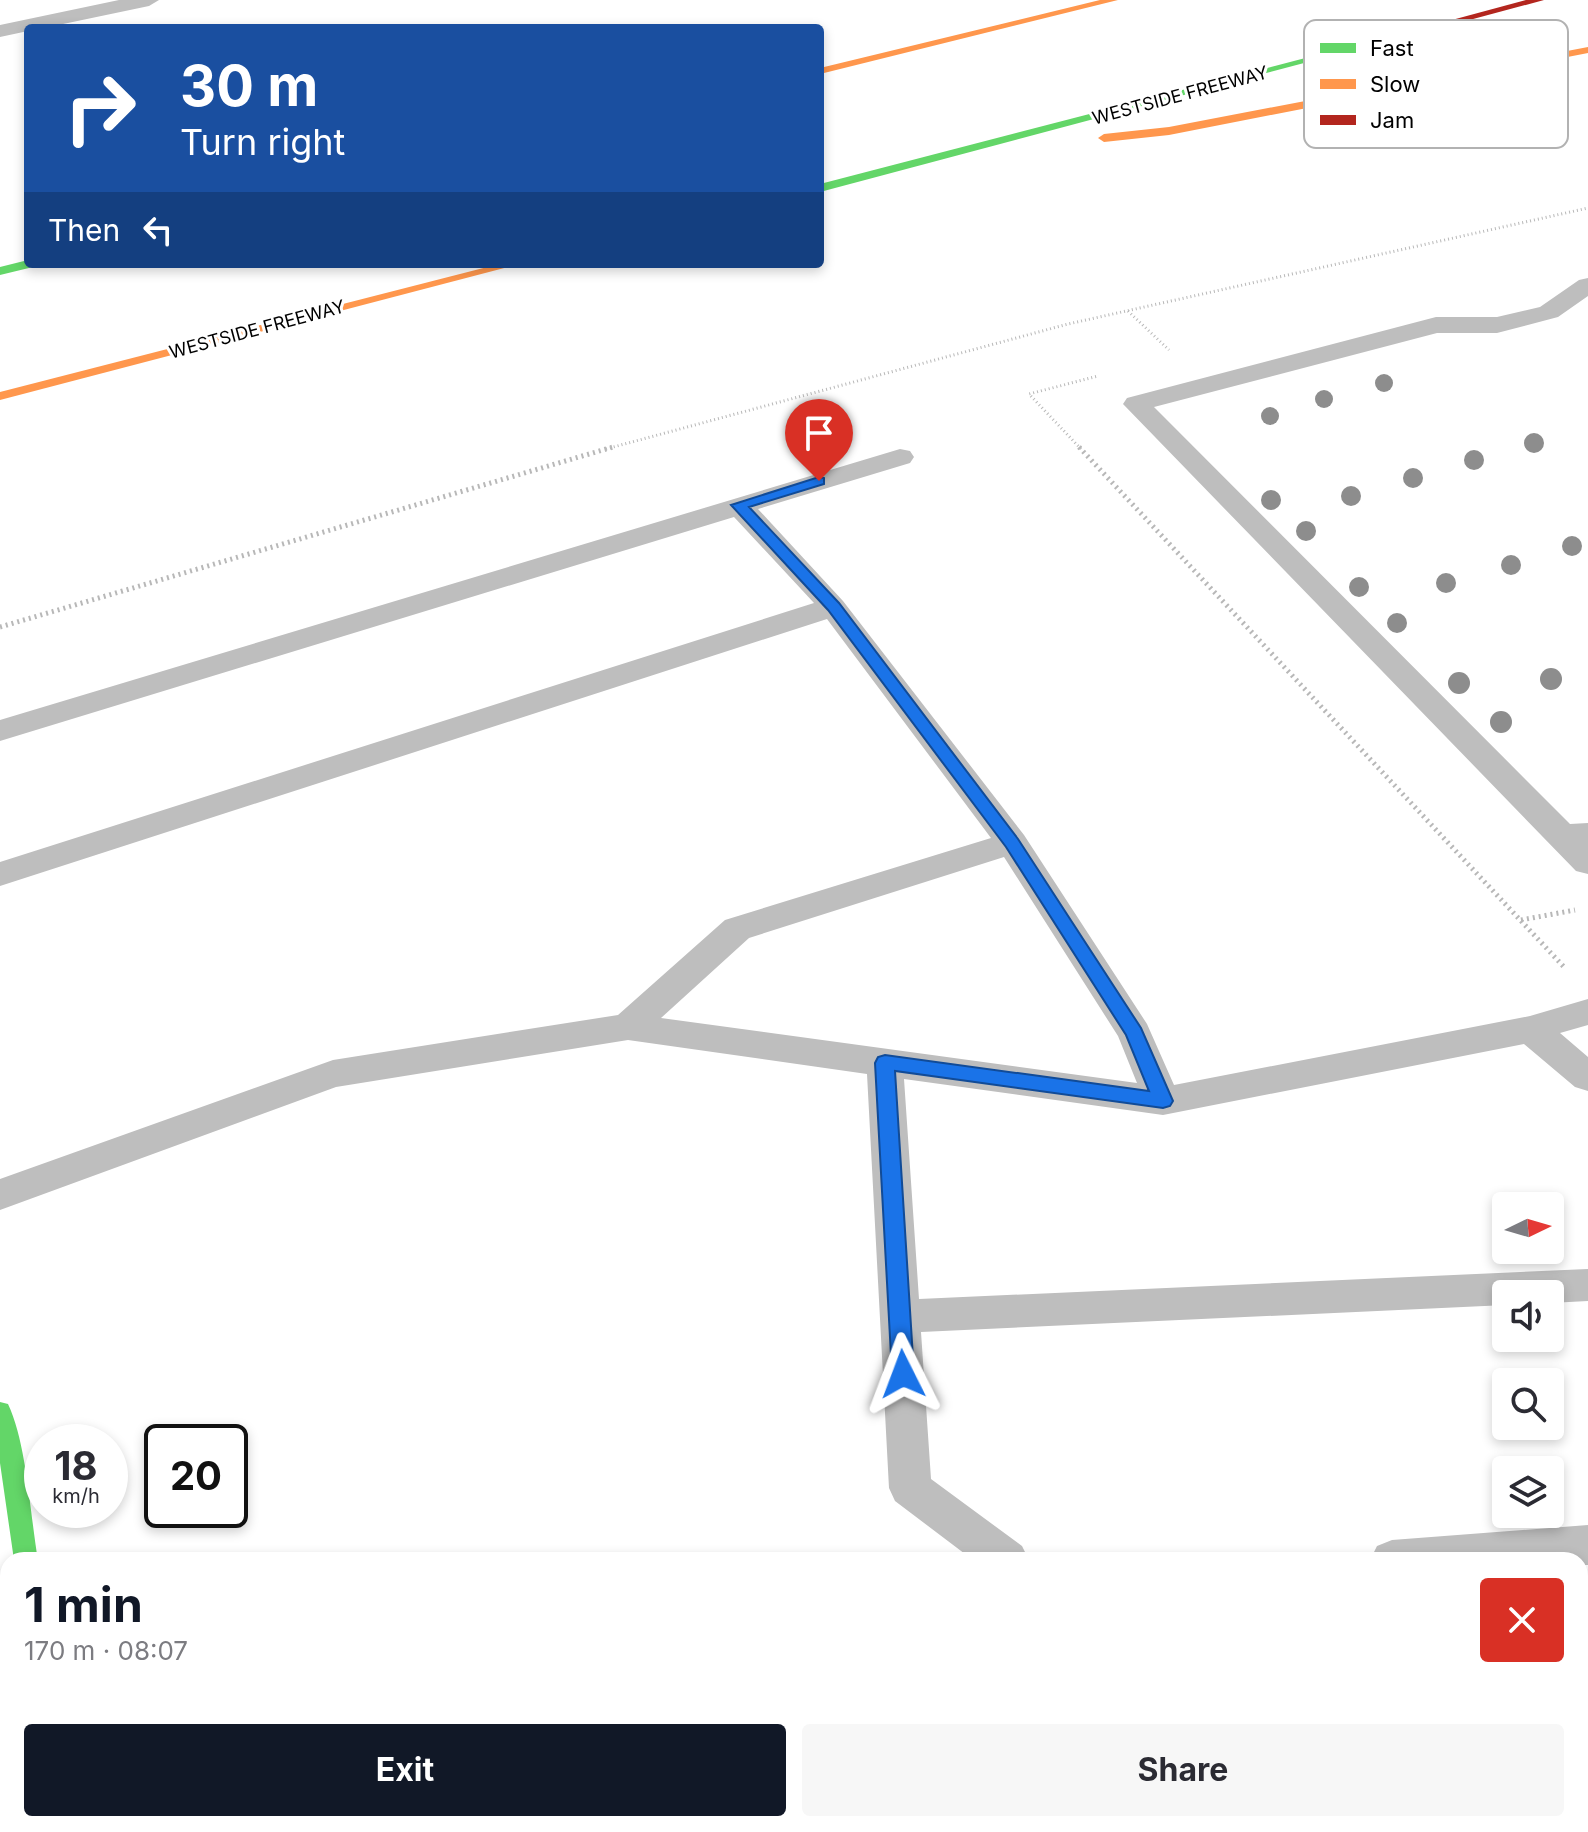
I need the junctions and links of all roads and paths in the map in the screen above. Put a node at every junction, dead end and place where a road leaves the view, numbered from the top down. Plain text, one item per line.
1 (149, 0) edge
2 (1113, 0) edge
3 (1539, 0) edge
4 (1464, 20) edge
5 (9, 24) edge
6 (1588, 50) edge
7 (1568, 54) edge
8 (1304, 62) edge
9 (824, 70) edge
10 (1304, 105) edge
11 (971, 151) junction
12 (824, 187) edge
13 (1588, 208) edge
14 (24, 265) edge
15 (498, 268) edge
16 (0, 271) edge
17 (1588, 285) edge
18 (1128, 311) junction
19 (1176, 356) dead end
20 (1103, 375) dead end
21 (0, 396) edge
22 (900, 457) dead end
23 (739, 505) junction
24 (833, 607) junction
25 (0, 627) edge
26 (0, 731) edge
27 (1575, 834) edge
28 (1012, 843) junction
29 (1588, 863) edge
30 (0, 874) edge
31 (1588, 908) edge
32 (1521, 920) junction
33 (1564, 967) dead end
34 (1588, 1012) edge
35 (628, 1027) junction
36 (1530, 1029) junction
37 (885, 1063) junction
38 (1588, 1077) edge
39 (1163, 1101) junction
40 (0, 1195) edge
41 (1588, 1285) edge
42 (900, 1316) junction
43 (0, 1411) edge
44 (1588, 1545) edge
45 (25, 1552) edge
46 (996, 1552) edge
47 (1497, 1552) edge

1 - 5 lane
2 - 9 main road
3 - 4 main road, WESTSIDE FREEWAY
6 - 7 main road
8 - 11 main road, WESTSIDE FREEWAY
10 - 11 main road
11 - 12 main road, WESTSIDE FREEWAY
13 - 18 path
14 - 16 main road
15 - 21 main road, WESTSIDE FREEWAY
17 - 27 lane
18 - 19 path
18 - 25 path
20 - 32 path
22 - 23 lane
23 - 24 lane
23 - 26 lane
24 - 28 lane
24 - 30 lane
27 - 29 lane
28 - 35 lane
28 - 39 lane
31 - 32 path
32 - 33 path
34 - 36 lane
35 - 37 lane
35 - 40 lane
36 - 38 lane
36 - 39 lane
37 - 39 lane
37 - 42 lane
41 - 42 lane
42 - 46 lane
43 - 45 main road
44 - 47 lane

